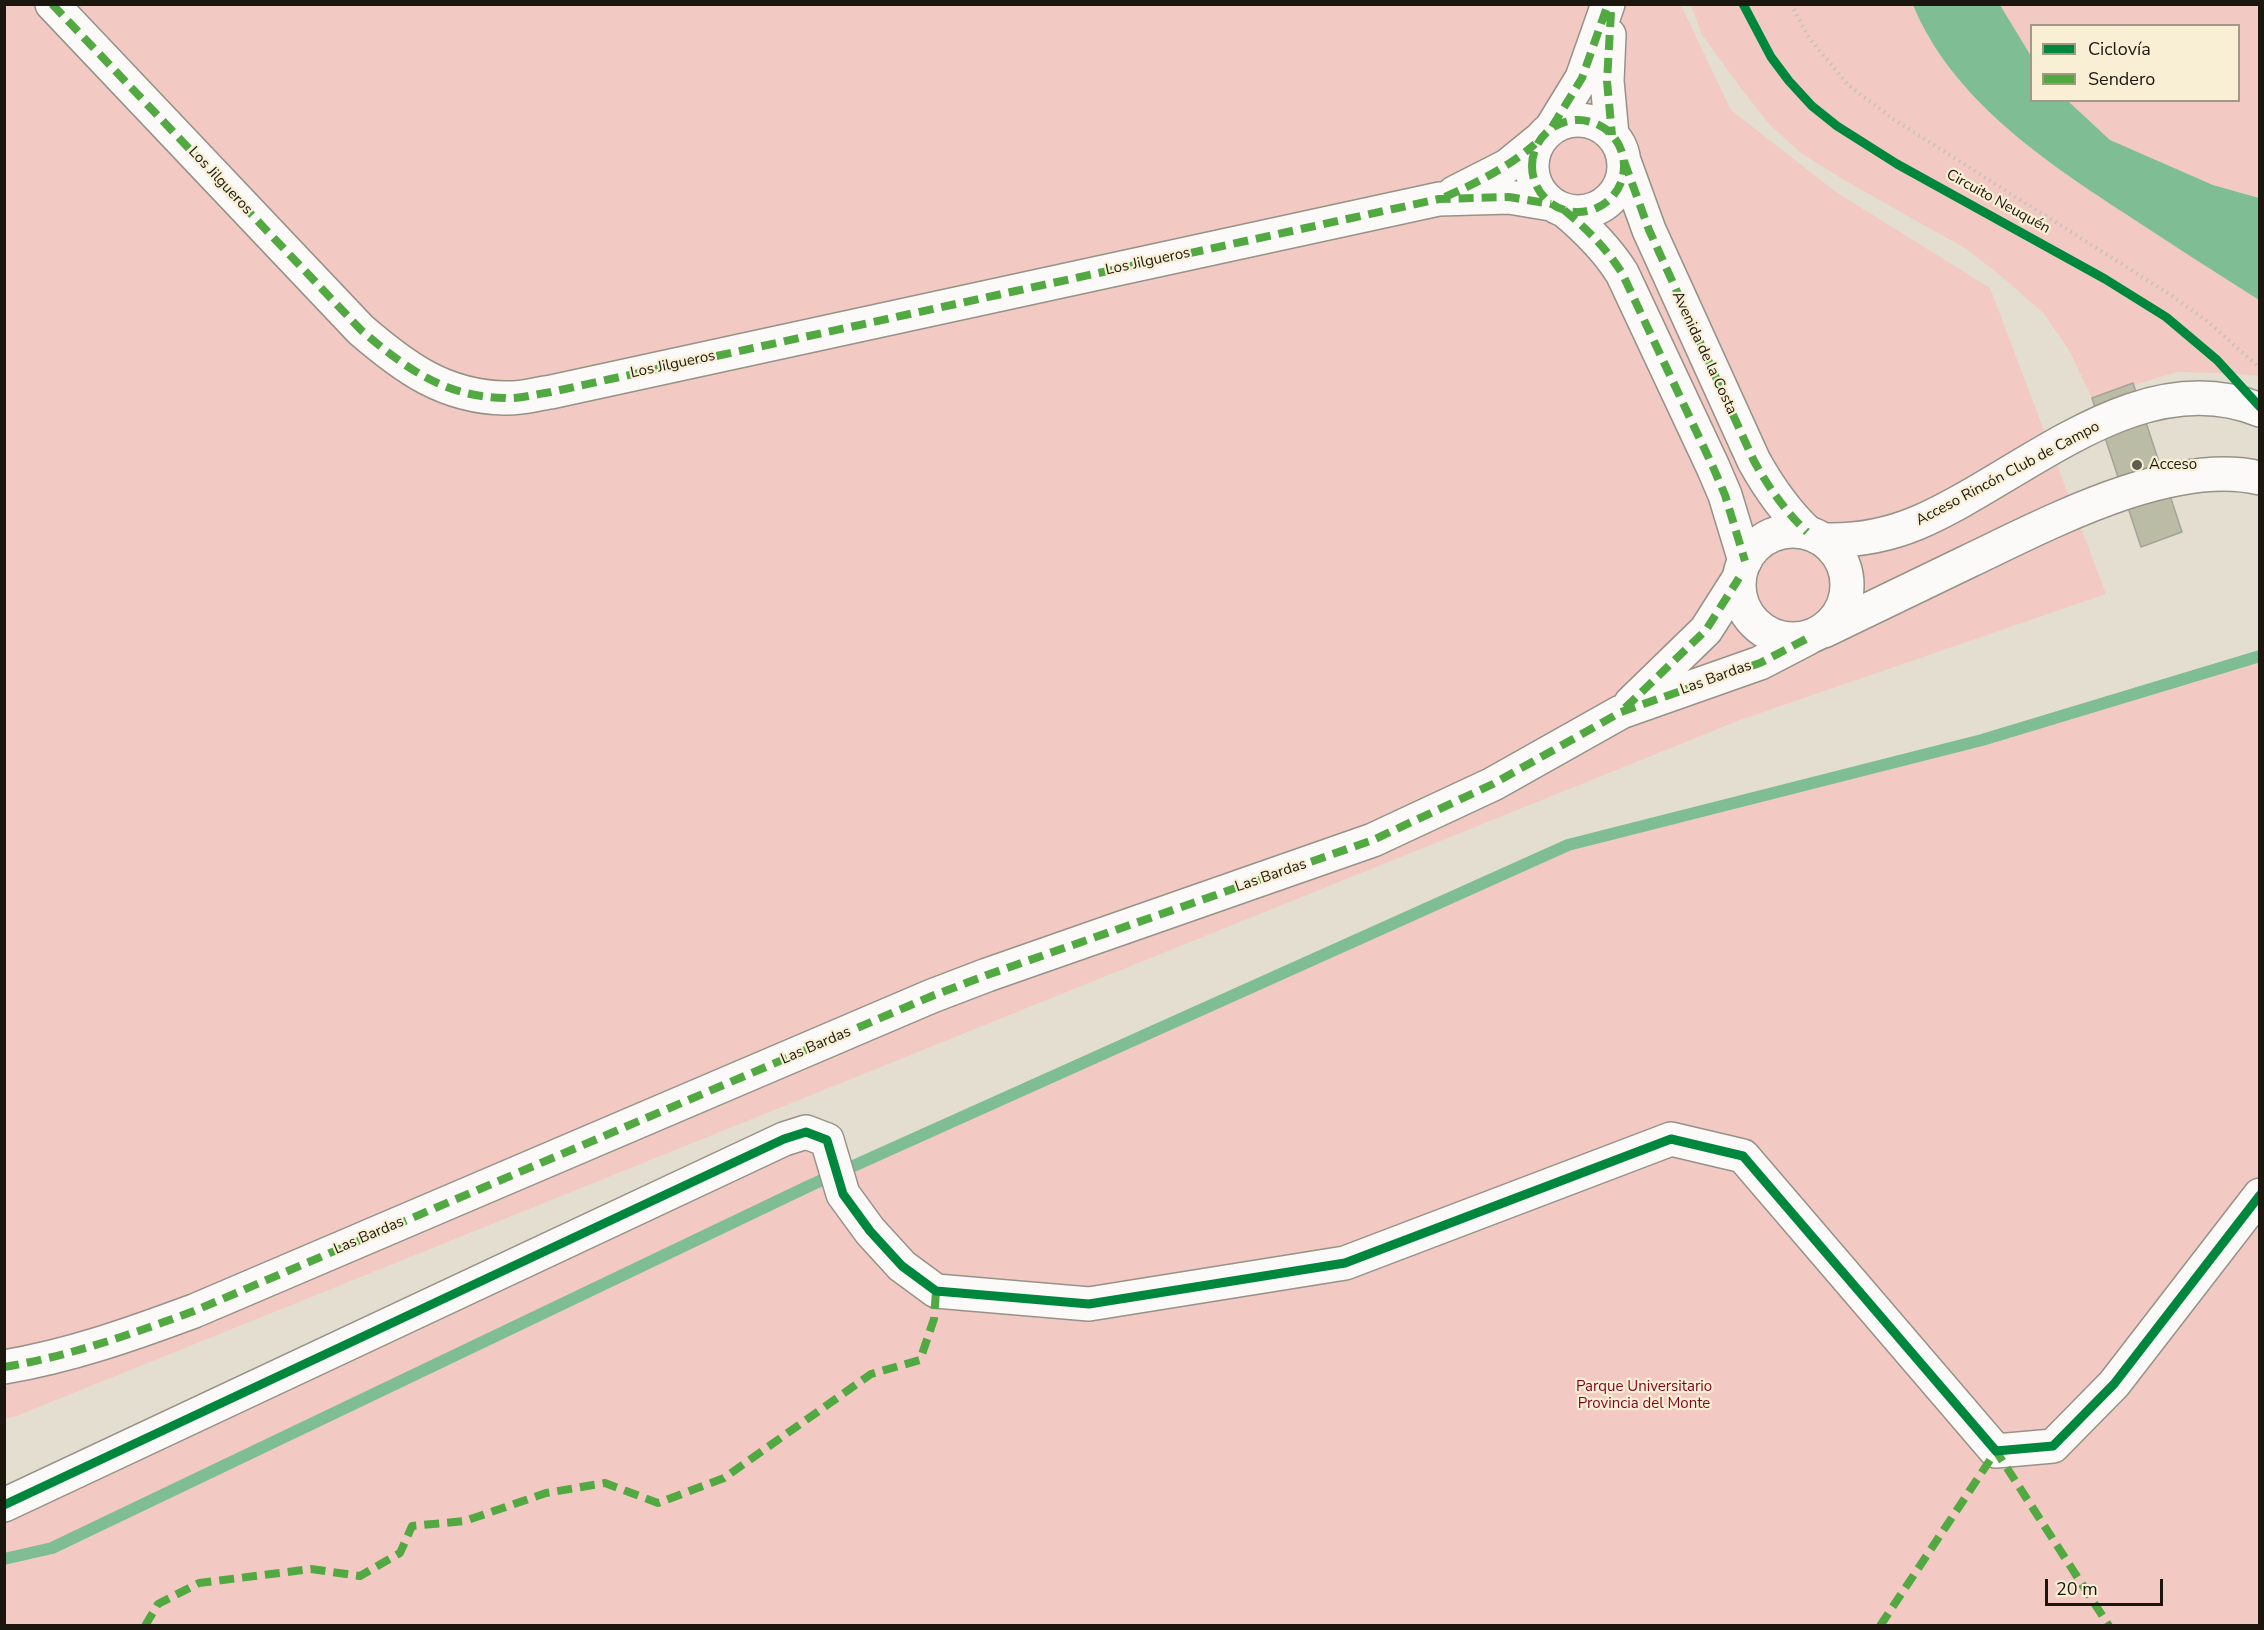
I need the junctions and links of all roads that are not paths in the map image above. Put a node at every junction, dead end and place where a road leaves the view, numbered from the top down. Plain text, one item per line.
1 (52, 4) edge
2 (1610, 4) edge
3 (1545, 134) junction
4 (1618, 148) junction
5 (1439, 200) junction
6 (1557, 207) junction
7 (2259, 410) edge
8 (2259, 478) edge
9 (1816, 536) junction
10 (1742, 569) junction
11 (1816, 635) junction
12 (1622, 712) junction
13 (2259, 1195) edge
14 (4, 1367) edge
15 (4, 1505) edge

1 - 5 street, Los Jilgueros
2 - 3 street, Avenida de la Costa
2 - 4 street, Avenida de la Costa
3 - 4 street
3 - 5 street, Los Jilgueros
3 - 6 street, Avenida de la Costa
4 - 6 street, Avenida de la Costa
4 - 9 street, Avenida de la Costa
5 - 6 street, Los Jilgueros
6 - 10 street, Avenida de la Costa
7 - 9 street, Acceso Rincón Club de Campo
8 - 11 street
9 - 10 street, Las Bardas
9 - 11 street, Las Bardas
10 - 11 street
10 - 12 street, Las Bardas
11 - 12 street, Las Bardas
12 - 14 street, Las Bardas
13 - 15 street

